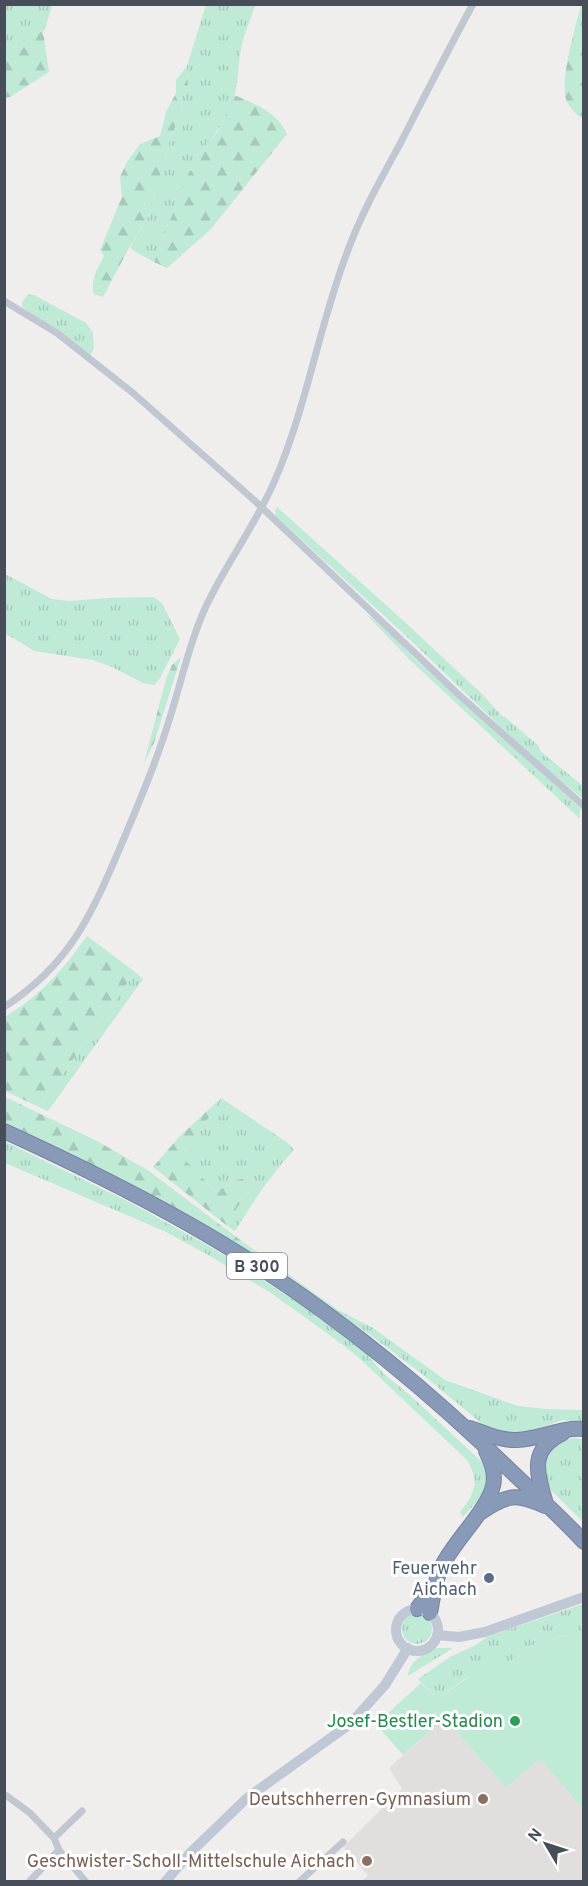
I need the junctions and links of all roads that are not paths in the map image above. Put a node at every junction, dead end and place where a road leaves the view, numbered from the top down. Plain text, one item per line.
1 (473, 4) edge
2 (4, 301) edge
3 (262, 508) junction
4 (584, 806) edge
5 (4, 1007) edge
6 (4, 1131) edge
7 (465, 1426) junction
8 (578, 1429) edge
9 (481, 1441) junction
10 (551, 1507) junction
11 (477, 1515) junction
12 (584, 1542) edge
13 (584, 1597) edge
14 (424, 1611) junction
15 (437, 1635) junction
16 (408, 1648) junction
17 (7, 1796) dead end
18 (82, 1811) dead end
19 (54, 1838) junction
20 (343, 1842) dead end
21 (59, 1850) junction
22 (29, 1881) edge
23 (86, 1881) edge
24 (165, 1881) edge
25 (299, 1881) edge

1 - 3 street
2 - 3 street
3 - 4 street
3 - 5 street
6 - 7 highway, B 300
7 - 8 highway
7 - 9 highway, B 300
8 - 10 highway
9 - 10 highway, B 300
9 - 11 highway
10 - 11 highway
10 - 12 highway, B 300
11 - 14 highway
13 - 15 main road
14 - 15 main road
14 - 16 main road
15 - 16 main road
16 - 24 main road
17 - 19 street
18 - 19 street
19 - 21 street
20 - 25 street
21 - 22 street
21 - 23 street

